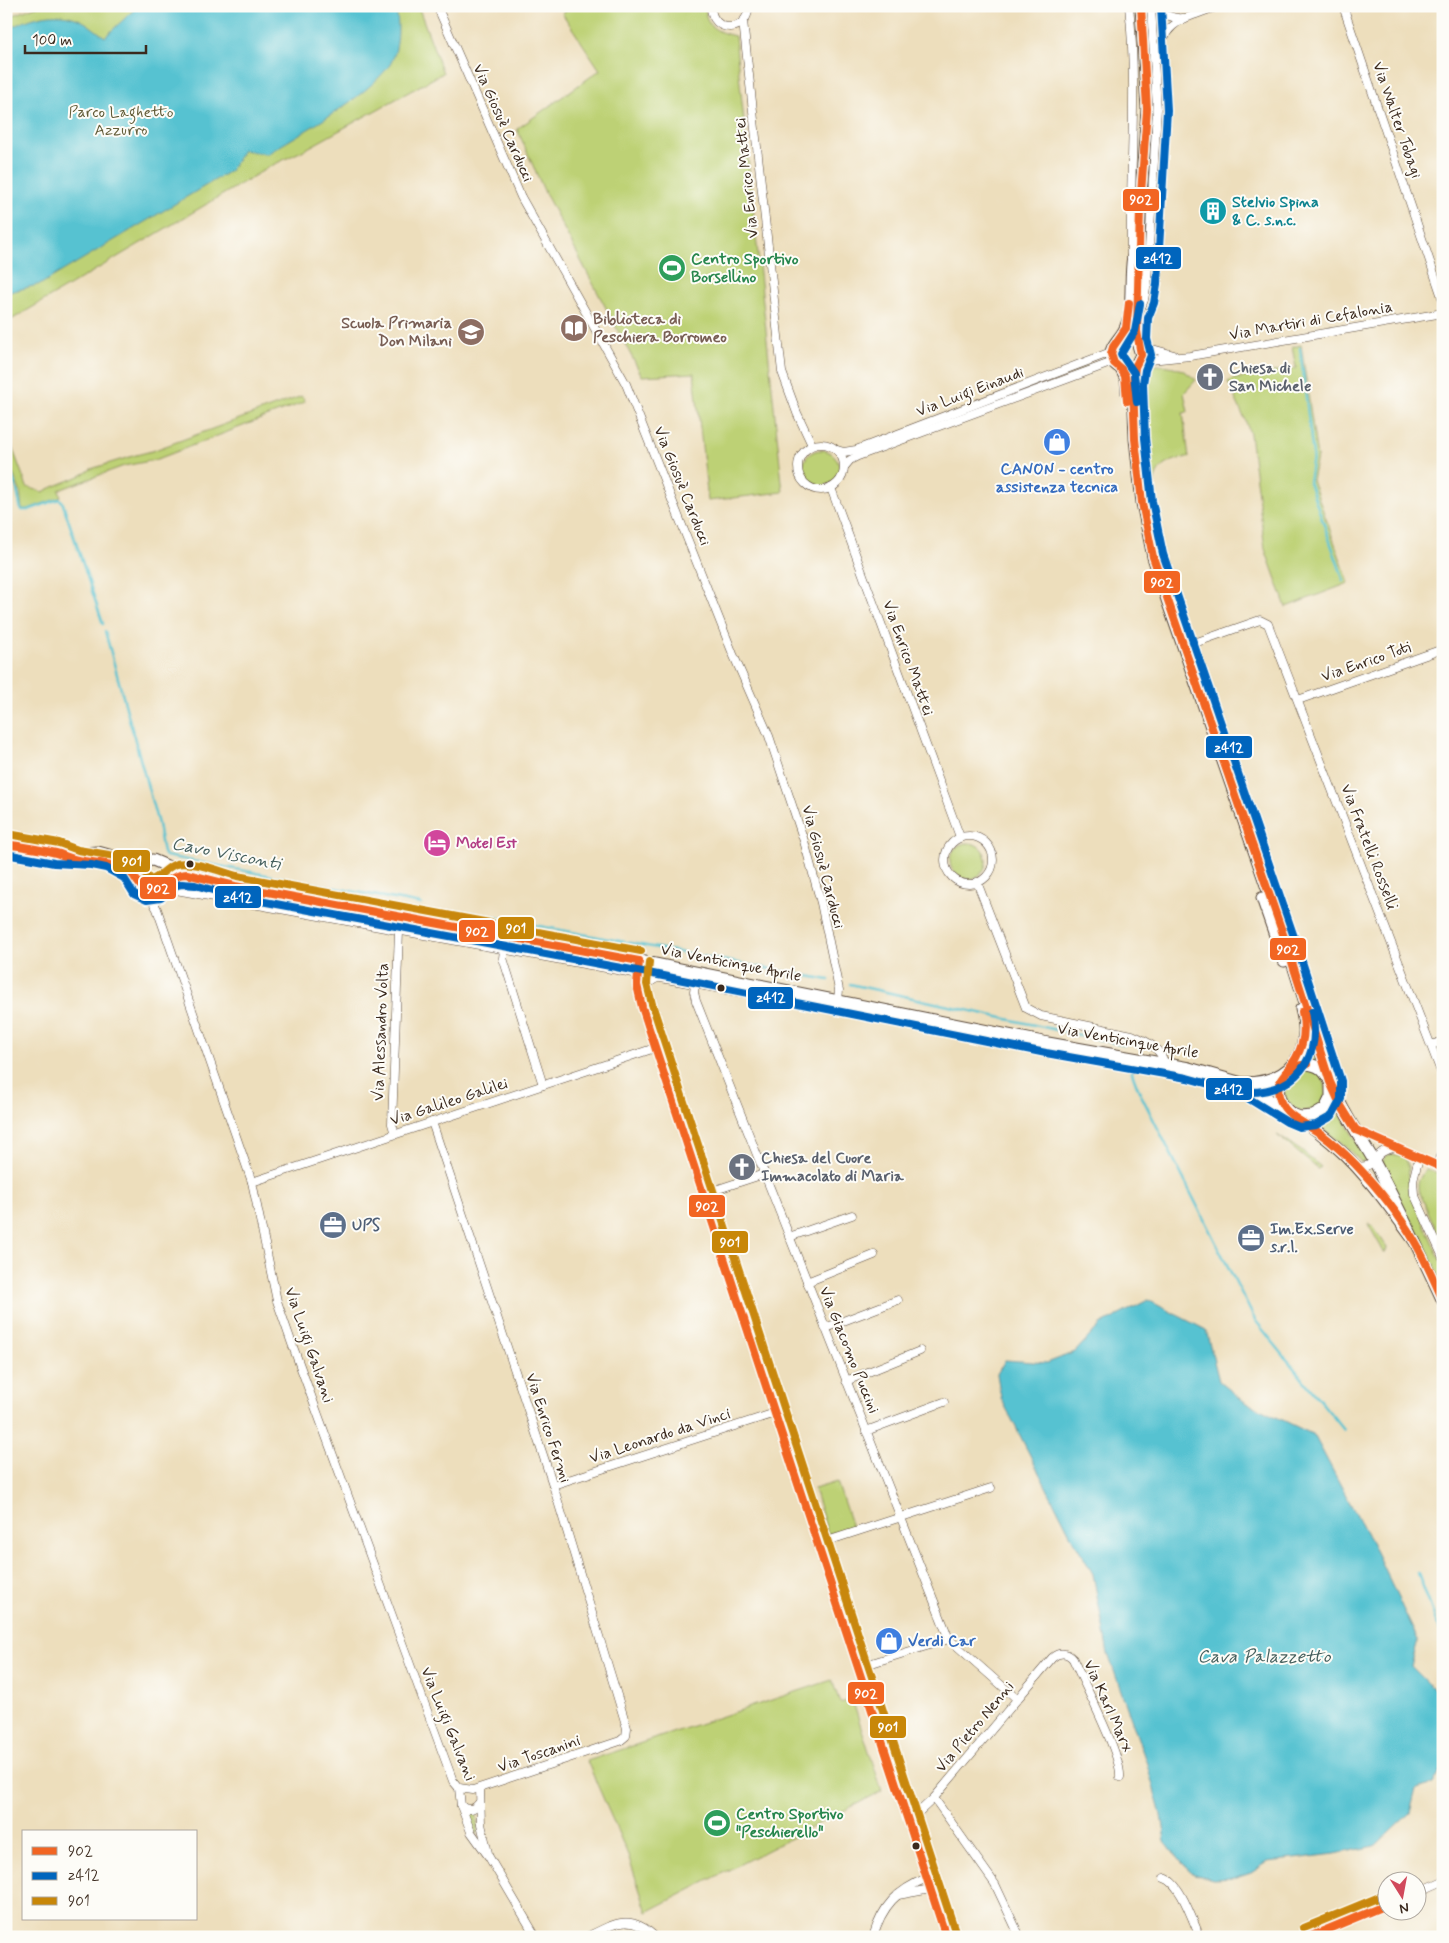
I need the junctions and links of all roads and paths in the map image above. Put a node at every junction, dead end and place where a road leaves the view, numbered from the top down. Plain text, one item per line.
1 (437, 6) edge
2 (711, 6) edge
3 (748, 6) edge
4 (1129, 6) edge
5 (1141, 6) edge
6 (1151, 6) edge
7 (1155, 6) edge
8 (1218, 6) edge
9 (1343, 6) edge
10 (1188, 18) junction
11 (744, 22) junction
12 (1156, 76) junction
13 (1140, 208) junction
14 (1131, 266) junction
15 (1443, 300) edge
16 (1443, 313) edge
17 (1138, 316) junction
18 (1138, 344) junction
19 (1115, 356) junction
20 (1183, 357) junction
21 (1138, 364) junction
22 (812, 445) junction
23 (837, 450) junction
24 (845, 466) junction
25 (831, 488) junction
26 (1183, 647) junction
27 (1443, 649) edge
28 (1298, 700) junction
29 (960, 837) junction
30 (6, 844) edge
31 (88, 854) junction
32 (146, 860) junction
33 (161, 864) junction
34 (135, 876) junction
35 (212, 880) junction
36 (977, 882) junction
37 (161, 886) junction
38 (146, 890) junction
39 (155, 904) junction
40 (399, 931) junction
41 (504, 950) junction
42 (640, 961) junction
43 (700, 973) junction
44 (638, 975) junction
45 (659, 979) junction
46 (696, 985) junction
47 (778, 994) junction
48 (838, 1000) junction
49 (642, 1008) junction
50 (1443, 1041) edge
51 (1431, 1046) junction
52 (655, 1048) junction
53 (1164, 1063) junction
54 (1286, 1072) junction
55 (1443, 1077) edge
56 (1330, 1082) junction
57 (1242, 1083) junction
58 (544, 1085) junction
59 (1291, 1113) junction
60 (432, 1122) junction
61 (1356, 1130) junction
62 (395, 1134) junction
63 (1394, 1148) junction
64 (1443, 1148) edge
65 (1419, 1157) junction
66 (1374, 1161) junction
67 (1356, 1166) junction
68 (1440, 1166) edge
69 (764, 1174) junction
70 (252, 1182) junction
71 (703, 1194) junction
72 (852, 1215) dead end
73 (789, 1237) junction
74 (1415, 1242) junction
75 (874, 1255) dead end
76 (1443, 1257) edge
77 (807, 1282) junction
78 (898, 1300) dead end
79 (1443, 1301) edge
80 (825, 1328) junction
81 (920, 1351) dead end
82 (846, 1381) junction
83 (944, 1402) dead end
84 (775, 1414) junction
85 (866, 1431) junction
86 (553, 1485) junction
87 (991, 1488) dead end
88 (900, 1517) junction
89 (818, 1544) junction
90 (949, 1639) junction
91 (1061, 1653) joint
92 (858, 1668) junction
93 (1017, 1699) junction
94 (620, 1741) joint
95 (1120, 1777) dead end
96 (462, 1789) junction
97 (480, 1789) junction
98 (934, 1798) junction
99 (480, 1803) junction
100 (461, 1806) junction
101 (908, 1817) junction
102 (489, 1857) junction
103 (927, 1878) junction
104 (1164, 1878) dead end
105 (1443, 1881) edge
106 (931, 1889) junction
107 (1426, 1889) edge
108 (896, 1896) junction
109 (1376, 1909) edge
110 (536, 1937) edge
111 (587, 1937) edge
112 (655, 1937) edge
113 (873, 1937) edge
114 (946, 1937) edge
115 (1020, 1937) edge
116 (1200, 1937) edge
117 (1308, 1937) edge

1 - 48 street, Via Giosuè Carducci
2 - 11 street
3 - 11 street
4 - 14 street
5 - 13 main road
6 - 12 street
7 - 10 street
8 - 10 street
9 - 15 street, Via Walter Tobagi
10 - 12 street
11 - 22 street, Via Enrico Mattei
12 - 17 street
13 - 14 main road
13 - 17 main road
14 - 19 main road
16 - 20 street, Via Martiri di Cefalonia
17 - 18 main road
18 - 19 main road
18 - 20 street, Via Martiri di Cefalonia
18 - 21 main road
19 - 21 main road
19 - 23 street, Via Luigi Einaudi
19 - 24 street, Via Luigi Einaudi
19 - 54 main road
20 - 21 street, Via Martiri di Cefalonia
21 - 26 main road
22 - 23 street
22 - 25 street
23 - 24 street
24 - 25 street
25 - 29 street, Via Enrico Mattei
26 - 28 street, Via Fratelli Rosselli
26 - 56 main road
27 - 28 street, Via Enrico Toti
28 - 51 street, Via Fratelli Rosselli
29 - 36 street
29 - 36 street
30 - 31 main road
31 - 32 main road
31 - 34 main road
32 - 33 main road
32 - 34 main road
33 - 35 main road, Via Venticinque Aprile
33 - 37 main road
34 - 38 main road
35 - 37 main road, Via Venticinque Aprile
35 - 42 main road, Via Venticinque Aprile
36 - 53 street
37 - 38 main road
37 - 39 street
37 - 40 street
38 - 39 street, Via Luigi Galvani
39 - 70 street, Via Luigi Galvani
40 - 41 street
40 - 62 street, Via Alessandro Volta
41 - 44 street
41 - 58 street
42 - 43 main road, Via Venticinque Aprile
42 - 44 street
43 - 45 street
43 - 47 main road, Via Venticinque Aprile
44 - 45 street
44 - 49 street
45 - 46 street
45 - 49 street
46 - 47 street
46 - 69 street, Via Giacomo Puccini
47 - 48 main road, Via Venticinque Aprile
48 - 53 main road, Via Venticinque Aprile
49 - 52 street
50 - 51 street
51 - 55 street, Via Fratelli Rosselli
52 - 58 street, Via Galileo Galilei
52 - 71 street
53 - 57 main road, Via Venticinque Aprile
54 - 56 main road
54 - 57 main road, Via Venticinque Aprile
54 - 59 main road
56 - 59 main road
56 - 61 main road
57 - 59 main road, Via Venticinque Aprile
58 - 60 street, Via Galileo Galilei
59 - 67 main road, Via Venticinque Aprile
60 - 62 street, Via Galileo Galilei
60 - 86 street, Via Enrico Fermi
61 - 63 street
61 - 66 main road
62 - 70 street, Via Galileo Galilei
63 - 65 street
63 - 66 street
64 - 68 street
65 - 68 street
65 - 76 street
66 - 67 street
66 - 74 main road
67 - 74 main road, Via Venticinque Aprile
69 - 71 street
69 - 73 street, Via Giacomo Puccini
70 - 96 street, Via Luigi Galvani
71 - 84 street
72 - 73 street
73 - 77 street, Via Giacomo Puccini
74 - 79 main road
75 - 77 street
77 - 80 street, Via Giacomo Puccini
78 - 80 street
80 - 82 street, Via Giacomo Puccini
81 - 82 street
82 - 85 street, Via Giacomo Puccini
83 - 85 street
84 - 86 street, Via Leonardo da Vinci
84 - 89 street
85 - 88 street, Via Giacomo Puccini
86 - 94 street, Via Enrico Fermi
87 - 88 street
88 - 89 street
88 - 90 street, Via Giacomo Puccini
89 - 92 street
90 - 92 street
90 - 93 street, Via Giacomo Puccini
91 - 93 street, Via Pietro Nenni
91 - 95 street, Via Karl Marx
92 - 101 street
93 - 98 street, Via Pietro Nenni
94 - 97 street, Via Toscanini
96 - 97 street, Via Toscanini
96 - 100 street, Via Luigi Galvani
97 - 99 street, Via Luigi Galvani
98 - 101 street, Via Pietro Nenni
98 - 115 street
99 - 100 street
99 - 102 street, Via Luigi Galvani
100 - 102 street, Via Luigi Galvani
101 - 103 street
102 - 110 street, Via Luigi Galvani
103 - 106 street
103 - 108 street
104 - 116 street
105 - 107 street
106 - 108 street
106 - 114 street
108 - 113 street
109 - 117 street
111 - 112 street

